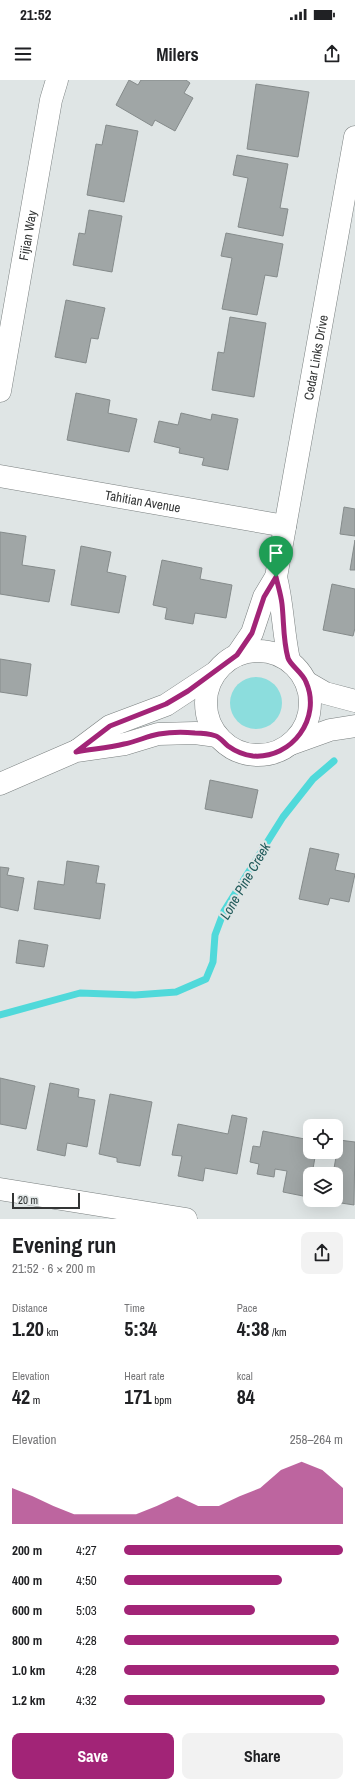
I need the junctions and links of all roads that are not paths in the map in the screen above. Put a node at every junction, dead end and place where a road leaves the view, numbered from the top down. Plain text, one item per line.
1 (57, 80) edge
2 (355, 137) edge
3 (0, 391) edge
4 (0, 476) edge
5 (285, 526) junction
6 (276, 577) junction
7 (237, 655) junction
8 (289, 660) junction
9 (216, 672) junction
10 (306, 682) junction
11 (355, 701) edge
12 (355, 726) edge
13 (217, 736) junction
14 (291, 744) junction
15 (76, 752) junction
16 (0, 784) edge
17 (0, 1189) edge
18 (162, 1217) edge
19 (186, 1219) edge

1 - 3 street, Fijian Way
2 - 5 street, Cedar Links Drive
4 - 5 street, Tahitian Avenue
5 - 6 street, Cedar Links Drive
6 - 7 street, Cedar Links Drive
6 - 8 street, Cedar Links Drive
7 - 8 street
7 - 9 street
8 - 10 street
9 - 13 street
9 - 15 street
10 - 11 street
10 - 14 street
12 - 14 street
13 - 14 street
13 - 15 street
15 - 16 street
17 - 18 street
18 - 19 street

